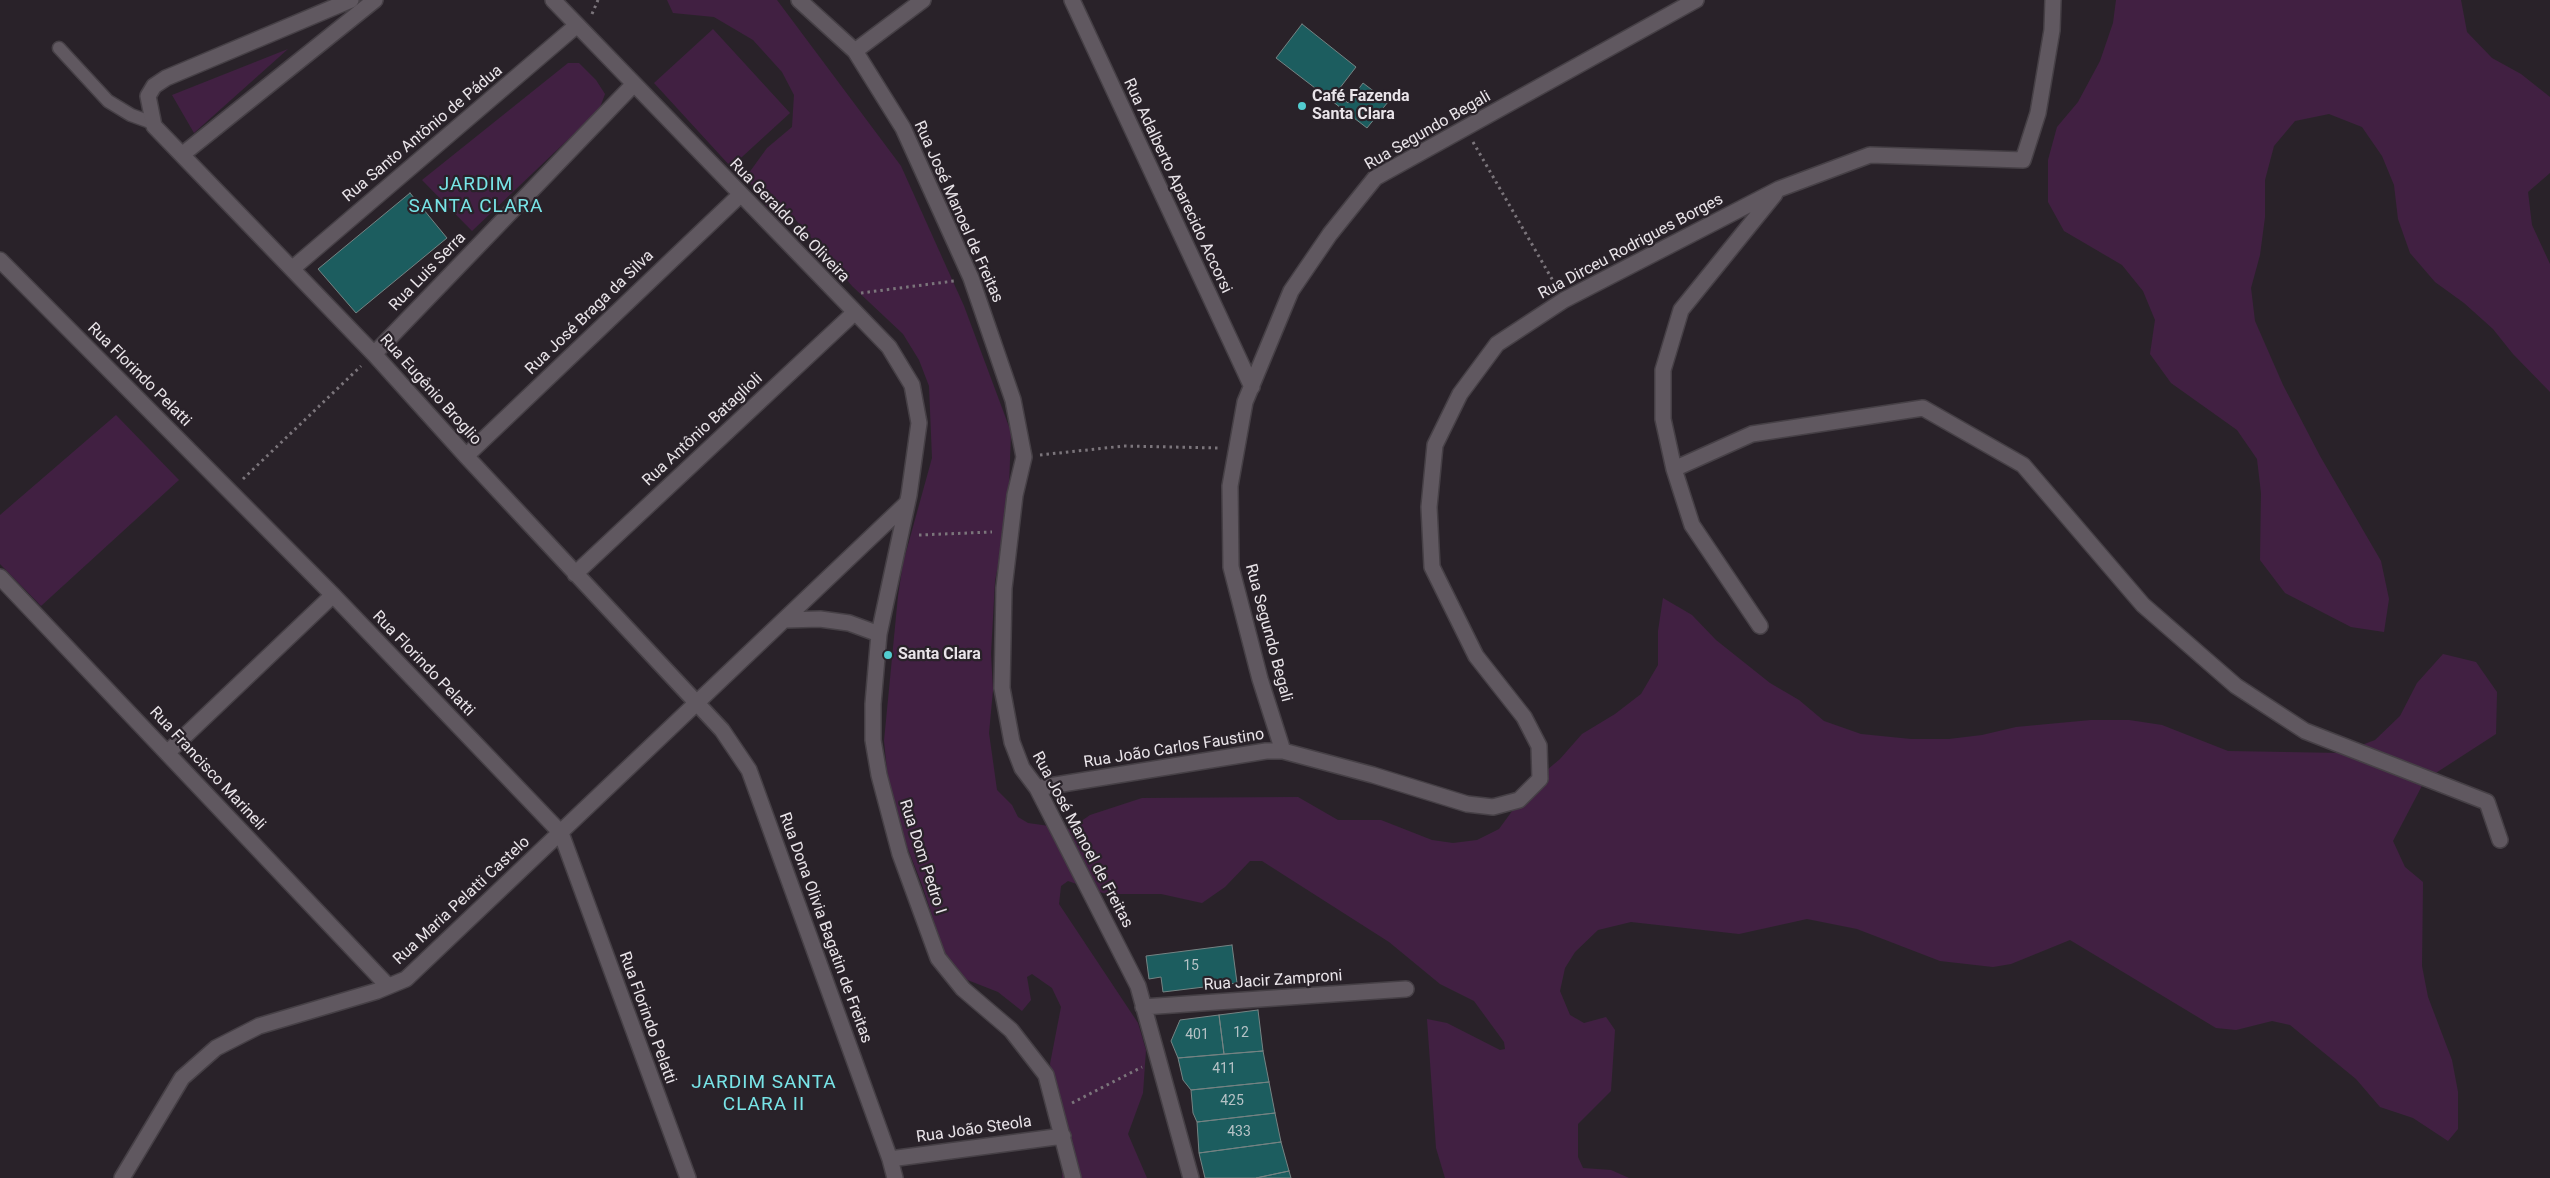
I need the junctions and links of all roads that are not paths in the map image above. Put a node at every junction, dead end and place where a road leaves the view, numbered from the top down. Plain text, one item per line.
1 (351, 0) edge
2 (375, 0) edge
3 (553, 0) edge
4 (799, 0) edge
5 (923, 0) edge
6 (1072, 0) edge
7 (1696, 0) edge
8 (2053, 0) edge
9 (576, 26) junction
10 (60, 48) dead end
11 (855, 51) junction
12 (633, 85) junction
13 (153, 123) junction
14 (183, 154) junction
15 (1779, 189) junction
16 (740, 196) junction
17 (0, 260) edge
18 (292, 268) junction
19 (854, 313) junction
20 (374, 354) junction
21 (1252, 387) junction
22 (466, 456) junction
23 (1674, 469) junction
24 (907, 503) junction
25 (576, 574) junction
26 (0, 577) edge
27 (333, 595) junction
28 (784, 620) junction
29 (1760, 626) dead end
30 (880, 634) junction
31 (697, 703) junction
32 (1283, 751) junction
33 (167, 753) junction
34 (1037, 788) junction
35 (1519, 800) joint
36 (560, 833) junction
37 (2500, 840) dead end
38 (388, 986) junction
39 (1406, 989) dead end
40 (1143, 1007) junction
41 (1063, 1136) junction
42 (890, 1159) junction
43 (122, 1178) edge
44 (688, 1178) edge
45 (895, 1178) edge
46 (1074, 1178) edge
47 (1191, 1178) edge

1 - 13 street
2 - 14 street
3 - 9 street, Rua Geraldo de Oliveira
4 - 11 street, Rua José Manoel de Freitas
5 - 11 street
6 - 21 street, Rua Adalberto Aparecido Accorsi
7 - 21 street, Rua Segundo Begali
8 - 15 street, Rua Dirceu Rodrigues Borges
9 - 12 street, Rua Geraldo de Oliveira
9 - 18 street, Rua Santo Antônio de Pádua
10 - 13 lane
11 - 34 street, Rua José Manoel de Freitas
12 - 16 street, Rua Geraldo de Oliveira
12 - 20 street, Rua Luis Serra
13 - 14 street, Rua Eugênio Broglio
14 - 18 street, Rua Eugênio Broglio
15 - 23 street
15 - 35 street, Rua Dirceu Rodrigues Borges
16 - 19 street, Rua Geraldo de Oliveira
16 - 22 street, Rua José Braga da Silva
17 - 27 street, Rua Florindo Pelatti
18 - 20 street, Rua Eugênio Broglio
19 - 24 street, Rua Geraldo de Oliveira
19 - 25 street, Rua Antônio Bataglioli
20 - 22 street, Rua Eugênio Broglio
21 - 32 street, Rua Segundo Begali
22 - 25 street, Rua Eugênio Broglio
23 - 29 street
23 - 37 street
24 - 28 street, Rua Maria Pelatti Castelo
24 - 30 street, Rua Dom Pedro I
25 - 31 street, Rua Eugênio Broglio
26 - 33 street, Rua Francisco Marineli
27 - 33 street
27 - 36 street, Rua Florindo Pelatti
28 - 30 street
28 - 31 street, Rua Maria Pelatti Castelo
30 - 41 street, Rua Dom Pedro I
31 - 36 street, Rua Maria Pelatti Castelo
31 - 42 street, Rua Dona Olivia Bagatin de Freitas
32 - 34 street, Rua João Carlos Faustino
32 - 35 street, Rua João Carlos Faustino
33 - 38 street, Rua Francisco Marineli
34 - 40 street, Rua José Manoel de Freitas
36 - 38 street, Rua Maria Pelatti Castelo
36 - 44 street, Rua Florindo Pelatti
38 - 43 street, Rua Maria Pelatti Castelo
39 - 40 street, Rua Jacir Zamproni
40 - 47 street, Rua José Manoel de Freitas
41 - 42 street, Rua João Steola
41 - 46 street, Rua Dom Pedro I
42 - 45 street, Rua Dona Olivia Bagatin de Freitas

